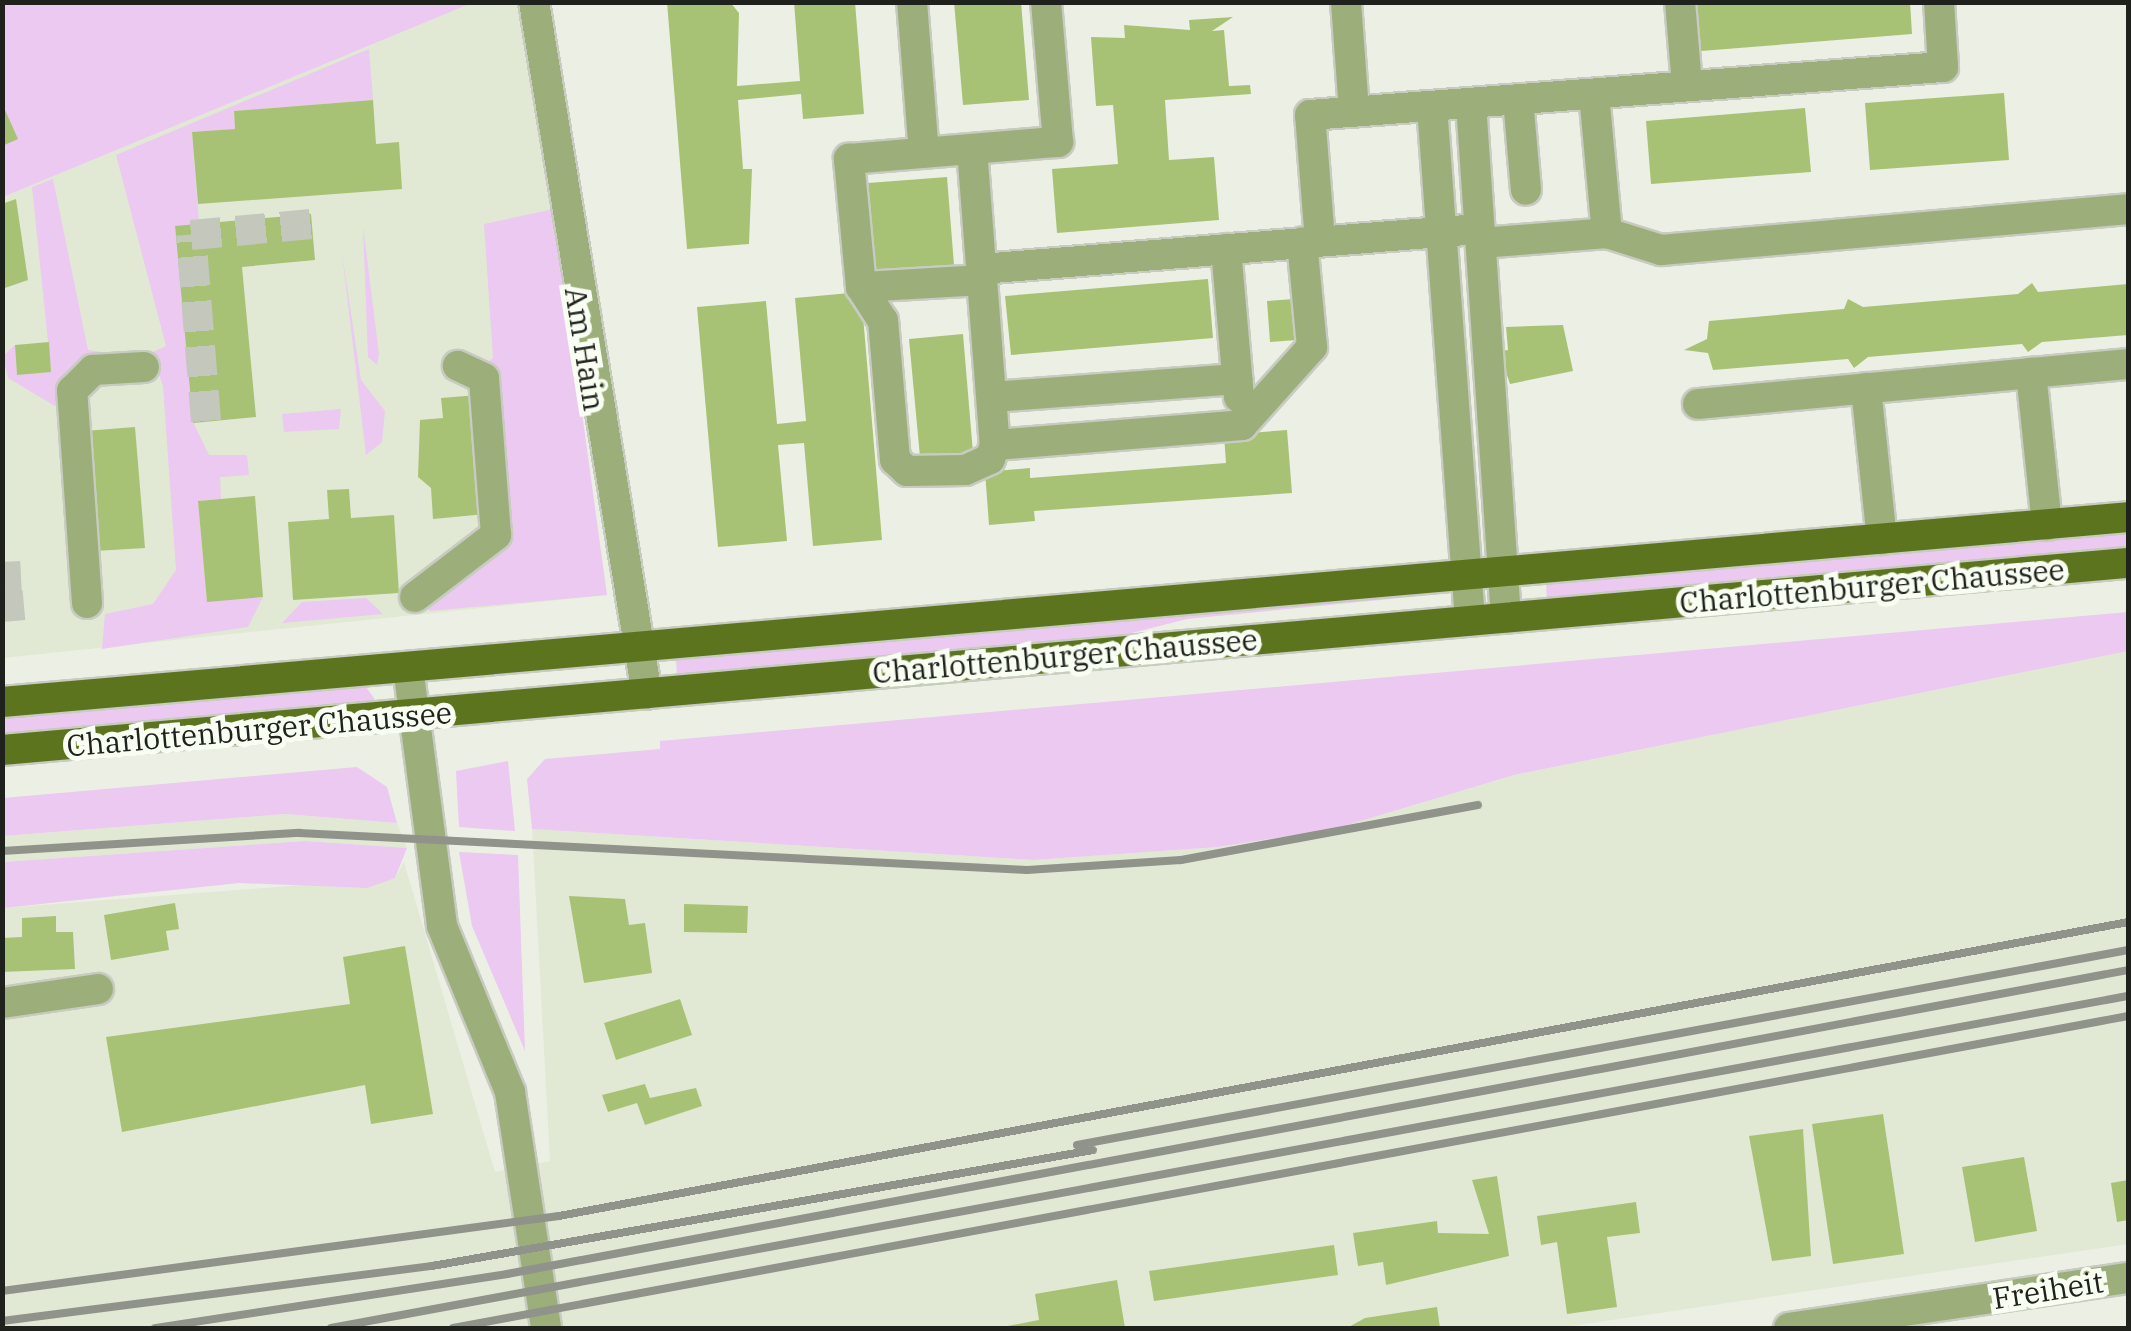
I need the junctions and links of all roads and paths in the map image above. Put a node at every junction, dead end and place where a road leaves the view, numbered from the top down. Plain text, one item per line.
1 (534, 2) edge
2 (912, 2) edge
3 (1046, 2) edge
4 (1346, 2) edge
5 (1680, 2) edge
6 (1938, 2) edge
7 (1687, 86) junction
8 (1594, 94) junction
9 (1518, 100) junction
10 (1471, 103) junction
11 (1432, 106) junction
12 (1354, 112) junction
13 (972, 149) junction
14 (924, 153) junction
15 (1526, 190) dead end
16 (2128, 209) edge
17 (1441, 231) junction
18 (1607, 233) junction
19 (1480, 235) junction
20 (1311, 242) junction
21 (1226, 249) junction
22 (981, 274) junction
23 (861, 288) junction
24 (2128, 364) edge
25 (458, 366) dead end
26 (144, 367) dead end
27 (2031, 373) junction
28 (1238, 379) junction
29 (1866, 388) junction
30 (992, 397) junction
31 (1698, 404) dead end
32 (1242, 425) junction
33 (995, 444) junction
34 (2128, 518) edge
35 (2047, 524) junction
36 (1882, 539) junction
37 (2128, 563) edge
38 (1503, 572) junction
39 (1467, 575) junction
40 (415, 597) dead end
41 (88, 603) dead end
42 (1506, 618) junction
43 (1470, 622) junction
44 (637, 647) junction
45 (408, 667) junction
46 (647, 694) junction
47 (2, 702) edge
48 (415, 718) junction
49 (2, 750) edge
50 (98, 989) dead end
51 (2, 1003) edge
52 (2128, 1278) edge
53 (546, 1328) edge
54 (1789, 1328) edge

1 - 44 street, Am Hain
2 - 14 street
3 - 13 street
4 - 12 street
5 - 7 street
6 - 7 street
7 - 8 street
8 - 9 street
8 - 18 street
9 - 10 street
9 - 15 street
10 - 11 street
10 - 19 street
11 - 12 street
11 - 17 street
12 - 20 street
13 - 14 street
13 - 22 street
14 - 23 street
16 - 18 street
17 - 19 street
17 - 20 street
17 - 39 street
18 - 19 street
19 - 38 street
20 - 21 street
20 - 32 street
21 - 22 street
21 - 28 street
22 - 23 street
22 - 30 street
23 - 33 street
24 - 27 street
25 - 40 street
26 - 41 street
27 - 29 street
27 - 35 street
28 - 30 street
28 - 32 street
29 - 31 street
29 - 36 street
30 - 33 street
32 - 33 street
34 - 35 main road, Charlottenburger Chaussee
35 - 36 main road, Charlottenburger Chaussee
36 - 38 main road, Charlottenburger Chaussee
37 - 42 main road, Charlottenburger Chaussee
38 - 39 main road, Charlottenburger Chaussee
38 - 42 street
39 - 43 street
39 - 44 main road, Charlottenburger Chaussee
42 - 43 main road, Charlottenburger Chaussee
43 - 46 main road, Charlottenburger Chaussee
44 - 45 main road, Charlottenburger Chaussee
44 - 46 street, Am Hain
45 - 47 main road, Charlottenburger Chaussee
45 - 48 street
46 - 48 main road, Charlottenburger Chaussee
48 - 49 main road, Charlottenburger Chaussee
48 - 53 street
50 - 51 street
52 - 54 street, Freiheit

